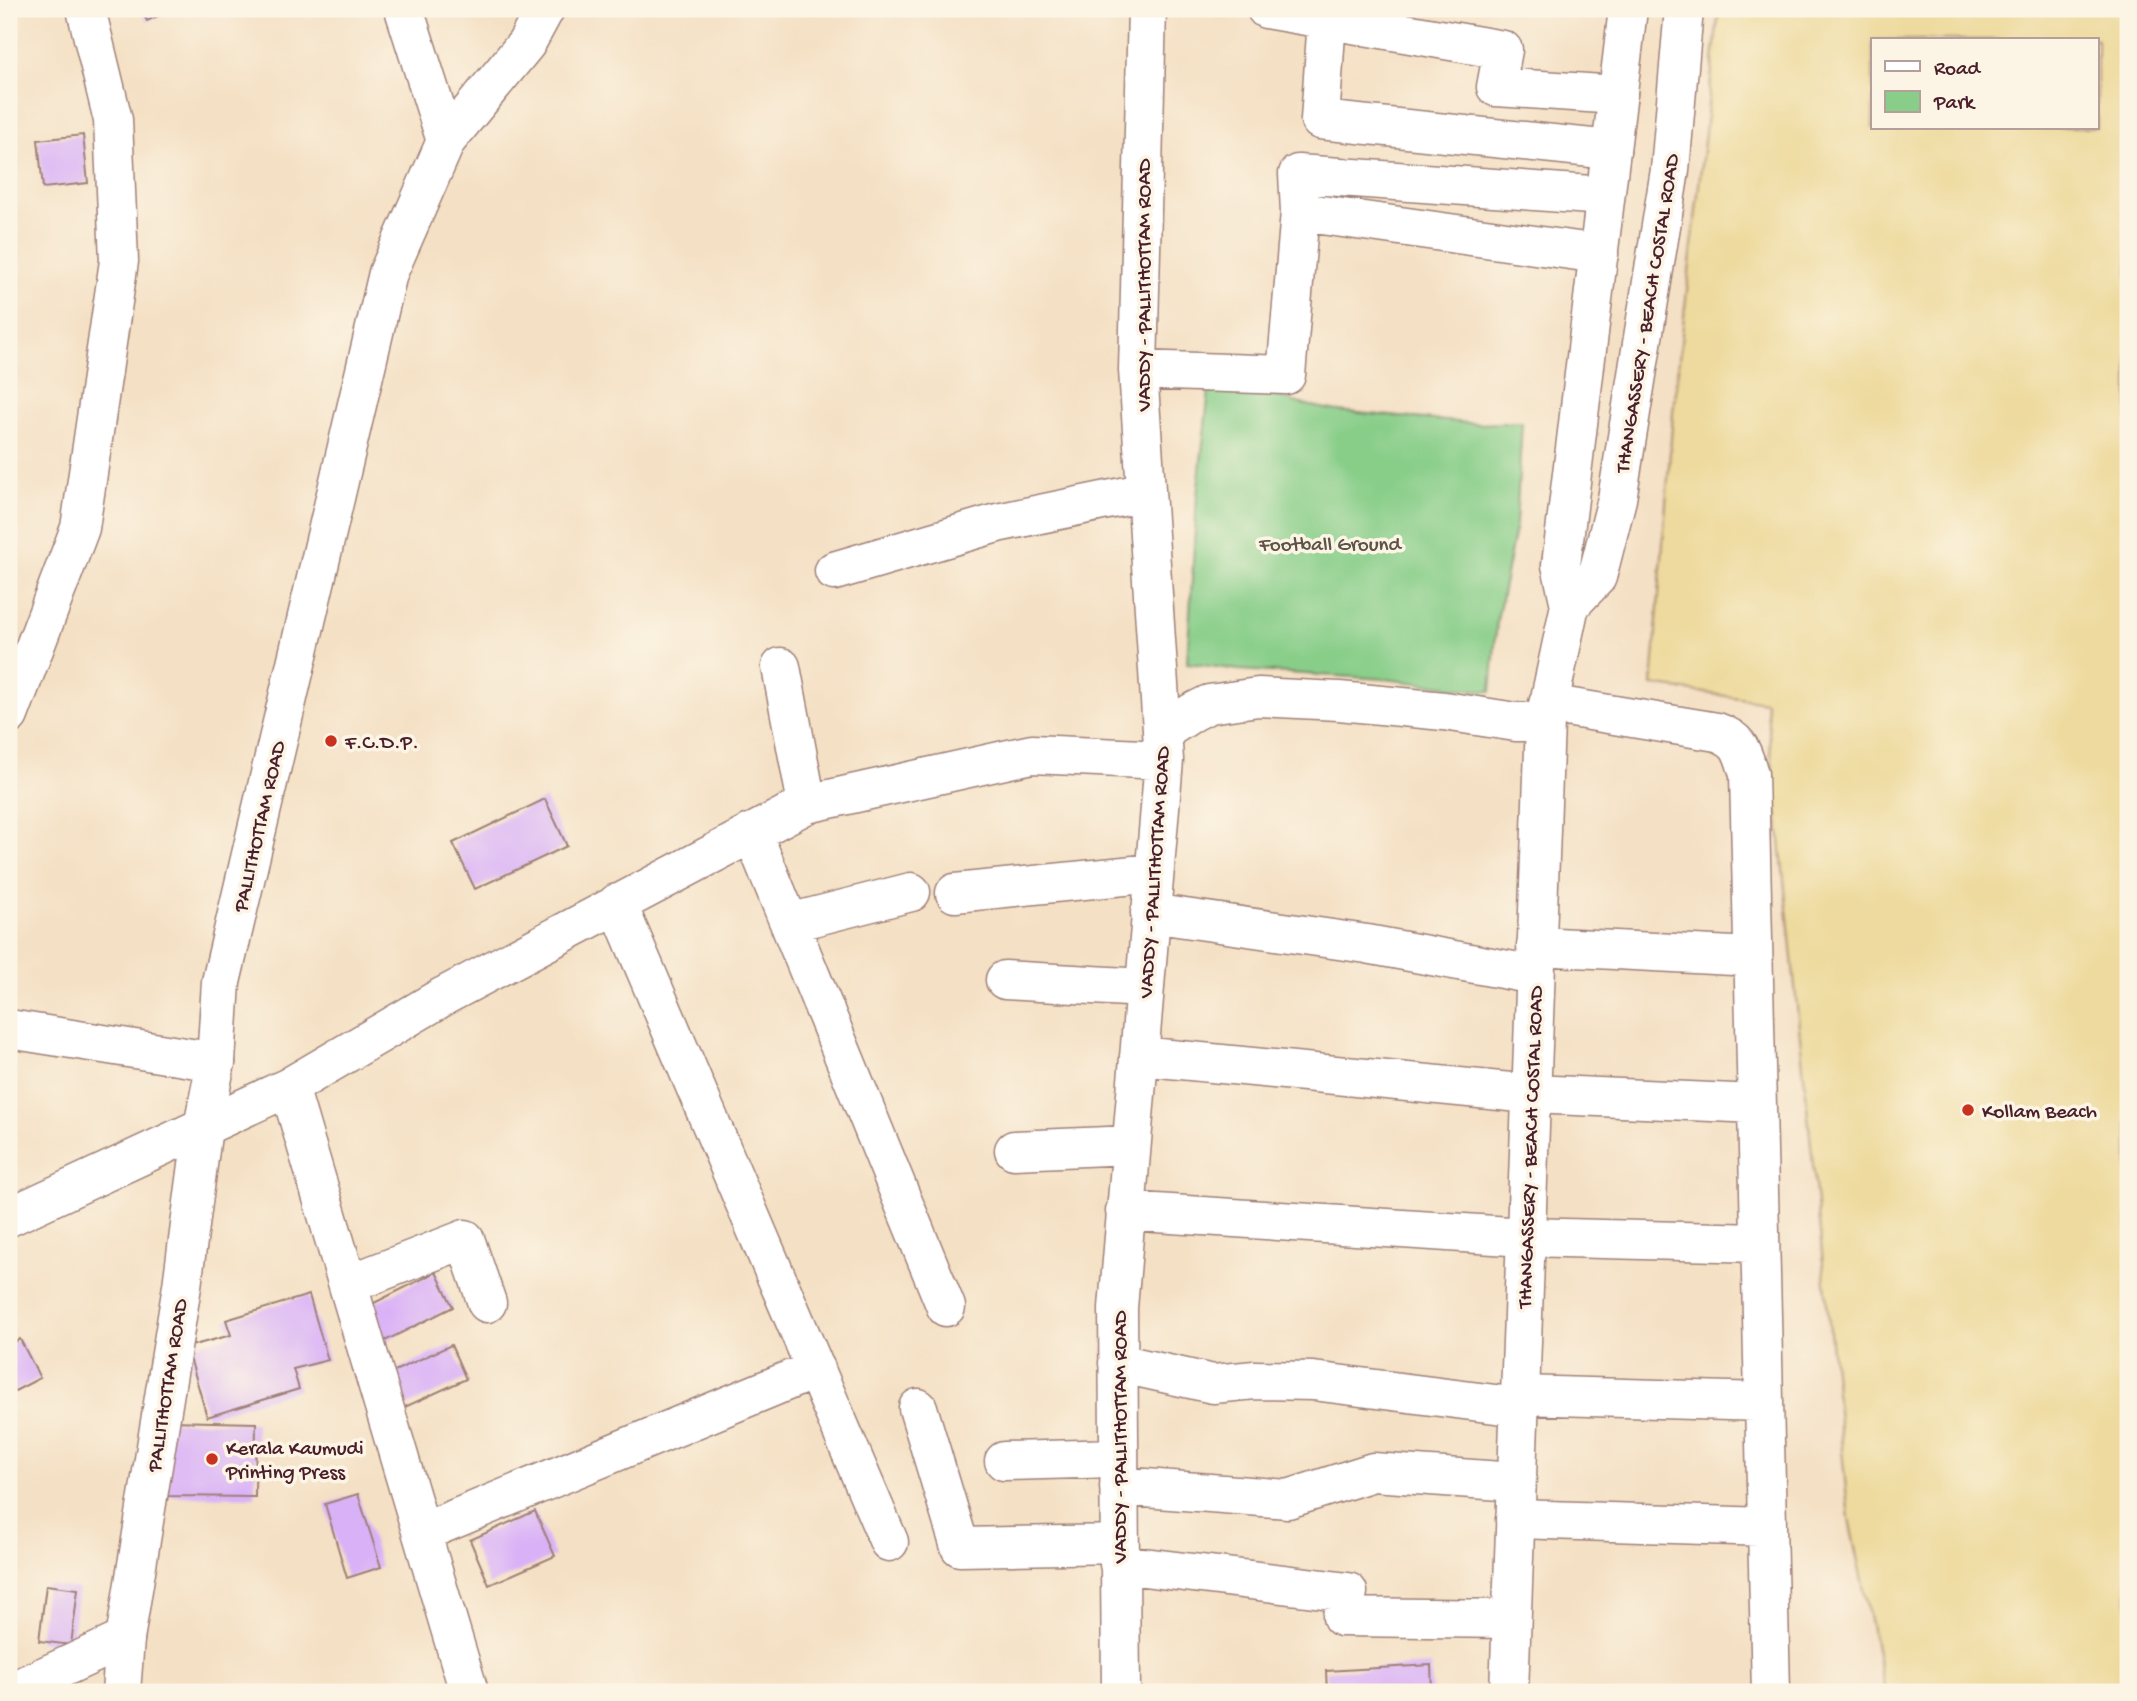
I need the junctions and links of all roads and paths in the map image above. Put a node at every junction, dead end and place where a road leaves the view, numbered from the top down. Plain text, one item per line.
1 (86, 9) edge
2 (404, 9) edge
3 (545, 9) edge
4 (1147, 9) edge
5 (1266, 9) edge
6 (1628, 9) edge
7 (1684, 9) edge
8 (1327, 19) junction
9 (1618, 95) junction
10 (446, 141) junction
11 (1611, 150) junction
12 (1605, 195) junction
13 (1300, 212) junction
14 (1598, 254) junction
15 (1138, 370) junction
16 (1146, 492) junction
17 (834, 570) dead end
18 (1570, 605) junction
19 (781, 667) dead end
20 (1546, 713) junction
21 (9, 715) edge
22 (1163, 746) junction
23 (807, 804) junction
24 (752, 832) junction
25 (1154, 873) junction
26 (911, 891) dead end
27 (955, 893) dead end
28 (617, 903) junction
29 (1150, 913) junction
30 (789, 923) junction
31 (1753, 957) junction
32 (1536, 960) junction
33 (1005, 980) dead end
34 (1144, 988) junction
35 (9, 1029) edge
36 (1139, 1056) junction
37 (216, 1062) junction
38 (289, 1087) junction
39 (1531, 1094) junction
40 (1757, 1104) junction
41 (203, 1127) junction
42 (1131, 1146) junction
43 (1014, 1150) dead end
44 (1125, 1211) junction
45 (9, 1217) edge
46 (1525, 1237) junction
47 (1760, 1243) junction
48 (349, 1284) junction
49 (487, 1303) dead end
50 (946, 1307) dead end
51 (1118, 1363) junction
52 (816, 1369) junction
53 (1519, 1401) junction
54 (1764, 1402) junction
55 (918, 1408) dead end
56 (1004, 1461) dead end
57 (1118, 1472) junction
58 (1516, 1500) junction
59 (1767, 1527) junction
60 (422, 1532) junction
61 (889, 1542) dead end
62 (1119, 1554) junction
63 (1511, 1619) junction
64 (125, 1639) junction
65 (12, 1683) edge
66 (121, 1692) edge
67 (469, 1692) edge
68 (1121, 1692) edge
69 (1509, 1692) edge
70 (1771, 1692) edge

1 - 21 street
2 - 10 street
3 - 10 street, PALLITHOTTAM ROAD
4 - 15 street, VADDY - PALLITHOTTAM ROAD
5 - 8 street
6 - 9 street, THANGASSERY - BEACH COSTAL ROAD
7 - 18 street, THANGASSERY - BEACH COSTAL ROAD
8 - 9 street
8 - 11 street
9 - 11 street, THANGASSERY - BEACH COSTAL ROAD
10 - 37 street, PALLITHOTTAM ROAD
11 - 12 street, THANGASSERY - BEACH COSTAL ROAD
12 - 13 street
12 - 14 street, THANGASSERY - BEACH COSTAL ROAD
13 - 14 street
13 - 15 street
14 - 18 street, THANGASSERY - BEACH COSTAL ROAD
15 - 16 street, VADDY - PALLITHOTTAM ROAD
16 - 17 street
16 - 22 street, VADDY - PALLITHOTTAM ROAD
18 - 20 street, THANGASSERY - BEACH COSTAL ROAD
19 - 23 street
20 - 22 street
20 - 31 street
20 - 32 street, THANGASSERY - BEACH COSTAL ROAD
22 - 23 street
22 - 25 street, VADDY - PALLITHOTTAM ROAD
23 - 24 street
24 - 28 street
24 - 30 street
25 - 27 street
25 - 29 street, VADDY - PALLITHOTTAM ROAD
26 - 30 street
28 - 38 street
28 - 52 street
29 - 32 street
29 - 34 street, VADDY - PALLITHOTTAM ROAD
30 - 50 street
31 - 32 street
31 - 40 street
32 - 39 street, THANGASSERY - BEACH COSTAL ROAD
33 - 34 street
34 - 36 street, VADDY - PALLITHOTTAM ROAD
35 - 37 street
36 - 39 street
36 - 42 street, VADDY - PALLITHOTTAM ROAD
37 - 41 street, PALLITHOTTAM ROAD
38 - 41 street
38 - 48 street
39 - 40 street
39 - 46 street, THANGASSERY - BEACH COSTAL ROAD
40 - 47 street
41 - 45 street
41 - 64 street, PALLITHOTTAM ROAD
42 - 43 street
42 - 44 street, VADDY - PALLITHOTTAM ROAD
44 - 46 street
44 - 51 street, VADDY - PALLITHOTTAM ROAD
46 - 47 street
46 - 53 street, THANGASSERY - BEACH COSTAL ROAD
47 - 54 street
48 - 49 street
48 - 60 street
51 - 53 street
51 - 57 street, VADDY - PALLITHOTTAM ROAD
52 - 60 street
52 - 61 street
53 - 54 street
53 - 58 street, THANGASSERY - BEACH COSTAL ROAD
54 - 59 street
55 - 62 street
56 - 57 street
57 - 58 street
57 - 62 street, VADDY - PALLITHOTTAM ROAD
58 - 59 street
58 - 63 street, THANGASSERY - BEACH COSTAL ROAD
59 - 70 street
60 - 67 street
62 - 63 street
62 - 68 street, VADDY - PALLITHOTTAM ROAD
63 - 69 street, THANGASSERY - BEACH COSTAL ROAD
64 - 65 street
64 - 66 street, PALLITHOTTAM ROAD

